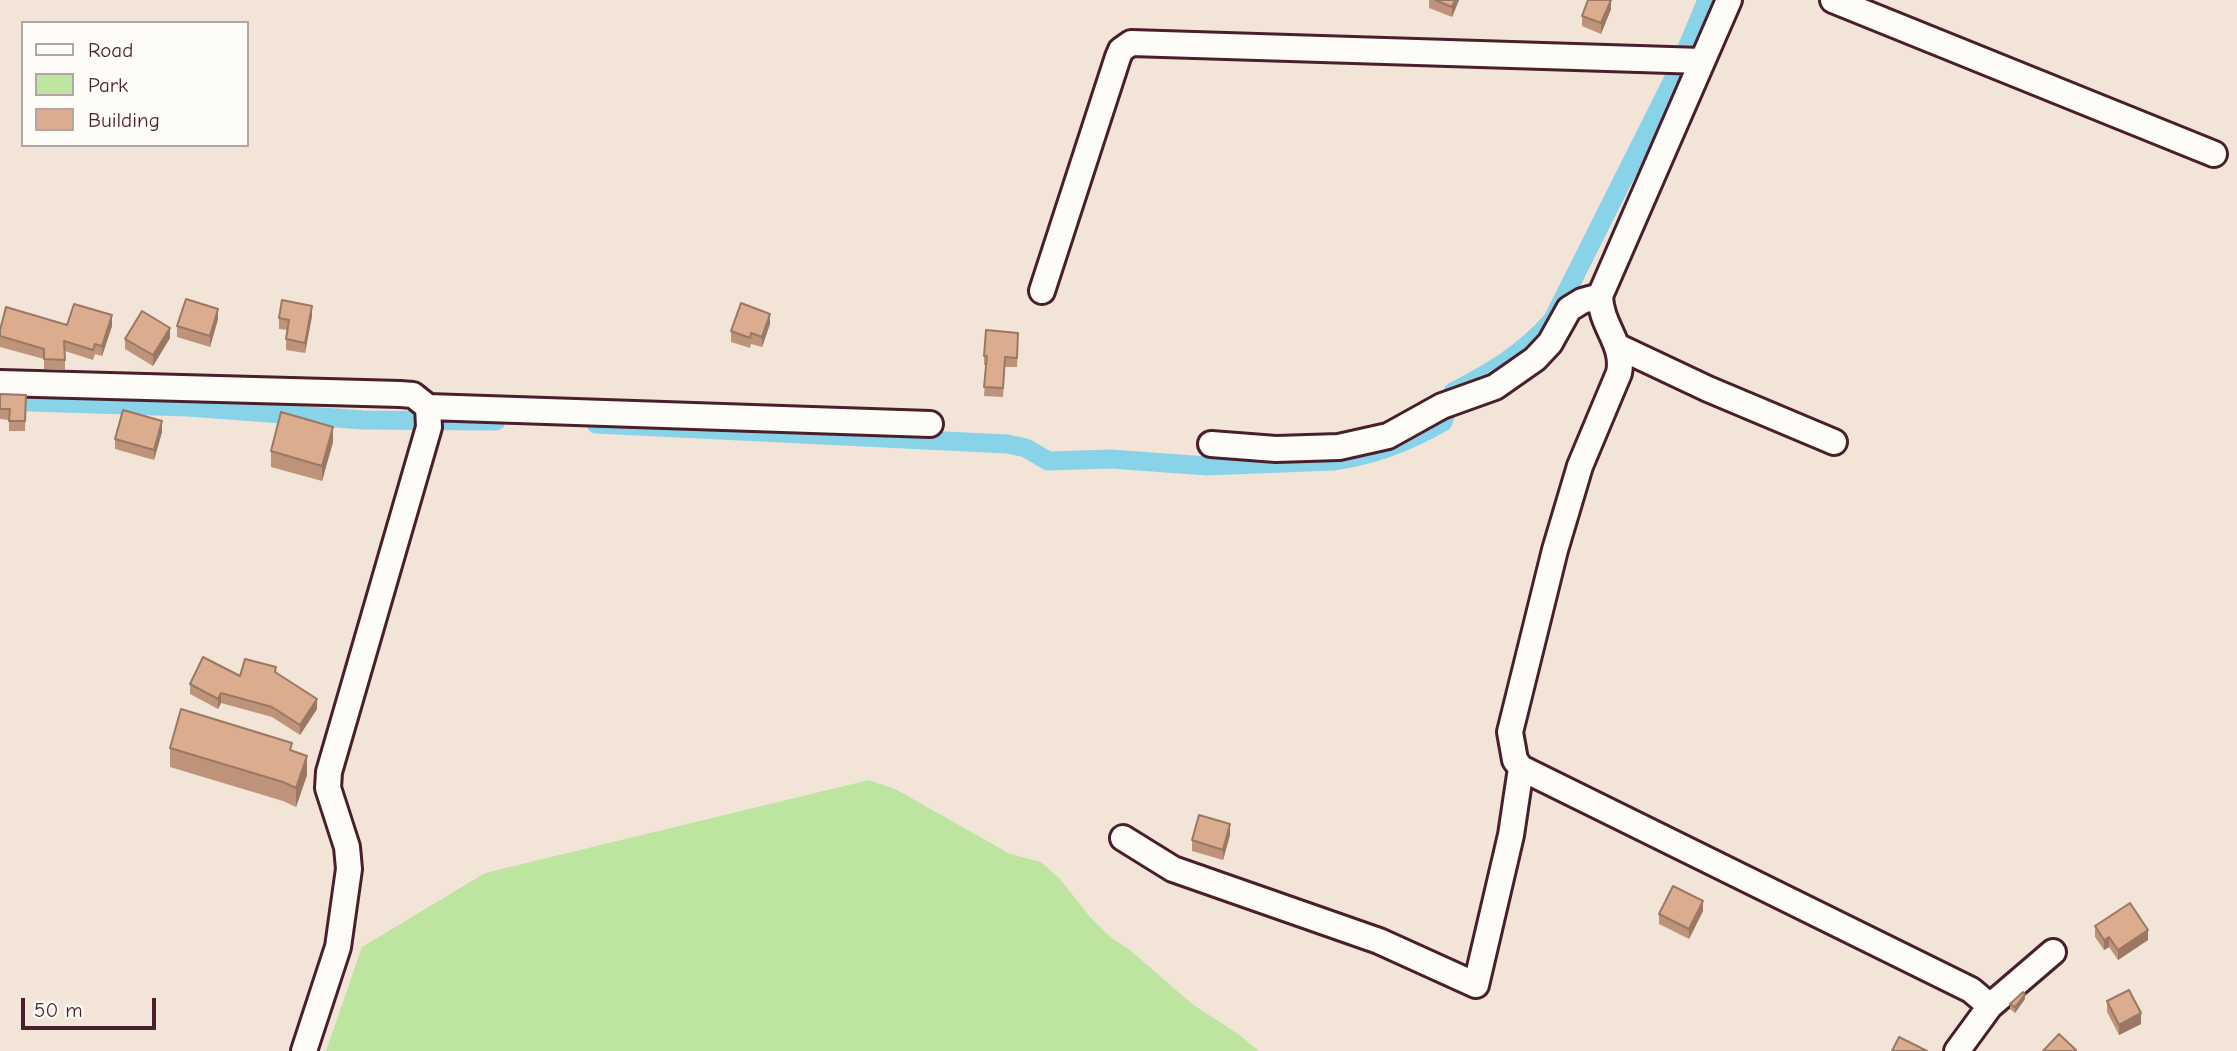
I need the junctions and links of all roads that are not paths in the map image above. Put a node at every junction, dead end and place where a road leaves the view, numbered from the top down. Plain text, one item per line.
1 (1729, 0) edge
2 (1833, 0) edge
3 (1702, 61) junction
4 (2214, 154) dead end
5 (1042, 291) dead end
6 (1600, 296) junction
7 (1619, 347) junction
8 (0, 383) edge
9 (429, 416) junction
10 (930, 424) dead end
11 (1834, 442) dead end
12 (1211, 444) dead end
13 (1521, 768) junction
14 (1123, 838) dead end
15 (2053, 952) dead end
16 (1990, 1006) junction
17 (304, 1051) edge
18 (1957, 1051) edge

1 - 3 street
2 - 4 street
3 - 5 street
3 - 6 street
6 - 7 street
6 - 12 street
7 - 11 street
7 - 13 street
8 - 9 street
9 - 10 street
9 - 17 street
13 - 14 street
13 - 16 street
15 - 16 street
16 - 18 street

